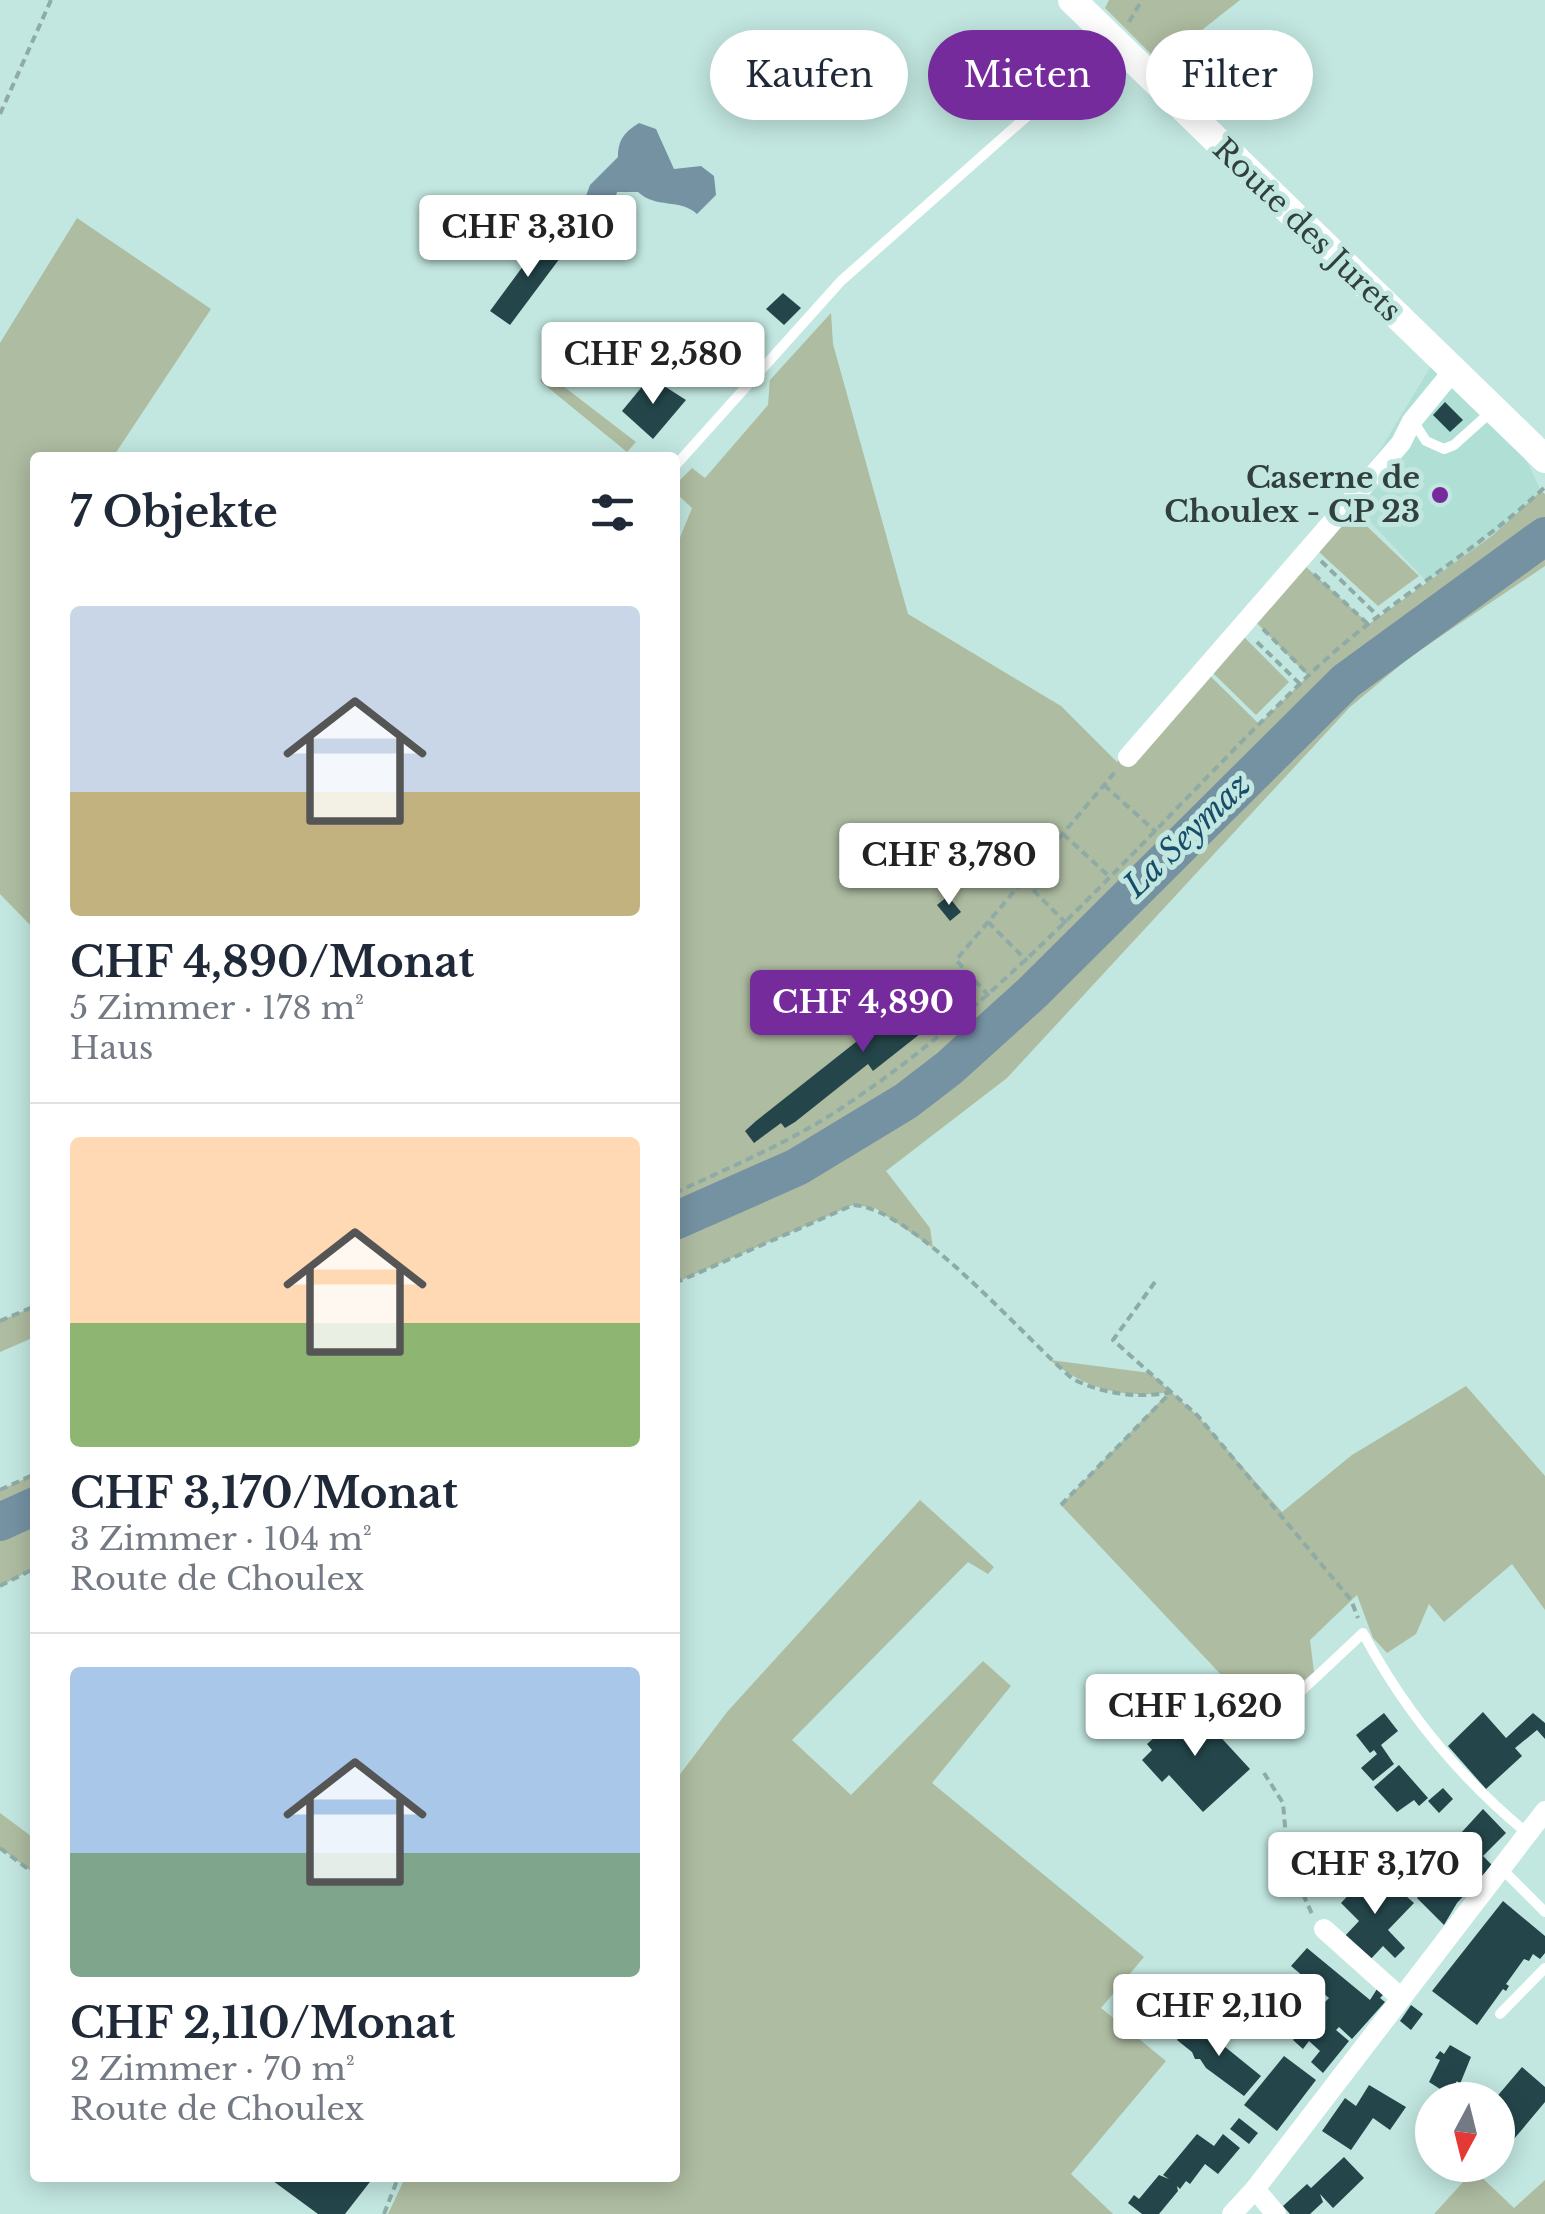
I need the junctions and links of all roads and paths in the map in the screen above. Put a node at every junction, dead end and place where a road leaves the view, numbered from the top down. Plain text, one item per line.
1 (51, 0) edge
2 (1072, 0) edge
3 (1103, 30) edge
4 (1126, 53) edge
5 (0, 114) edge
6 (1023, 120) edge
7 (1452, 371) junction
8 (1493, 410) junction
9 (1412, 420) junction
10 (1541, 448) edge
11 (680, 460) edge
12 (1545, 487) edge
13 (1304, 555) junction
14 (1379, 618) junction
15 (1246, 621) junction
16 (1369, 625) junction
17 (1309, 675) junction
18 (1300, 684) junction
19 (1128, 757) joint
20 (1104, 785) junction
21 (1156, 832) junction
22 (1063, 834) junction
23 (1111, 878) junction
24 (1024, 880) junction
25 (988, 922) junction
26 (1066, 923) junction
27 (1028, 962) junction
28 (989, 996) junction
29 (680, 1191) edge
30 (680, 1281) edge
31 (1155, 1282) dead end
32 (30, 1308) edge
33 (0, 1321) edge
34 (1171, 1392) junction
35 (30, 1476) edge
36 (0, 1490) edge
37 (1061, 1505) dead end
38 (30, 1571) edge
39 (0, 1586) edge
40 (1364, 1634) junction
41 (1262, 1728) dead end
42 (1264, 1773) dead end
43 (1545, 1811) edge
44 (1528, 1834) junction
45 (0, 1848) edge
46 (30, 1870) edge
47 (1502, 1870) junction
48 (1545, 1912) edge
49 (1324, 1929) joint
50 (1545, 1968) edge
51 (1401, 1998) junction
52 (1500, 2014) dead end
53 (396, 2182) edge
54 (1255, 2189) junction
55 (384, 2214) edge
56 (1232, 2214) edge
57 (1276, 2214) edge

1 - 5 path
2 - 3 street, Route des Jurets
4 - 7 street, Route des Jurets
6 - 11 lane
7 - 8 street, Route des Jurets
7 - 9 street
8 - 9 lane
8 - 10 street, Route des Jurets
9 - 13 street
12 - 14 path
13 - 14 path
13 - 15 street
13 - 16 path
14 - 16 path
15 - 17 path
15 - 18 path
15 - 19 street
16 - 17 path
17 - 18 path
18 - 21 path
19 - 20 path
20 - 21 path
20 - 22 path
21 - 23 path
22 - 23 path
22 - 24 path
23 - 26 path
24 - 25 path
24 - 26 path
25 - 27 path
25 - 28 path
26 - 27 path
27 - 28 path
28 - 29 path
30 - 34 path
31 - 34 path
32 - 33 path
34 - 37 path
34 - 40 path
35 - 36 path
38 - 39 path
40 - 41 lane
40 - 44 lane
42 - 49 path
43 - 44 street
44 - 47 street
45 - 46 path
47 - 48 lane
47 - 51 street
49 - 51 street
50 - 52 lane
51 - 54 street
53 - 55 path
54 - 56 street
54 - 57 street

